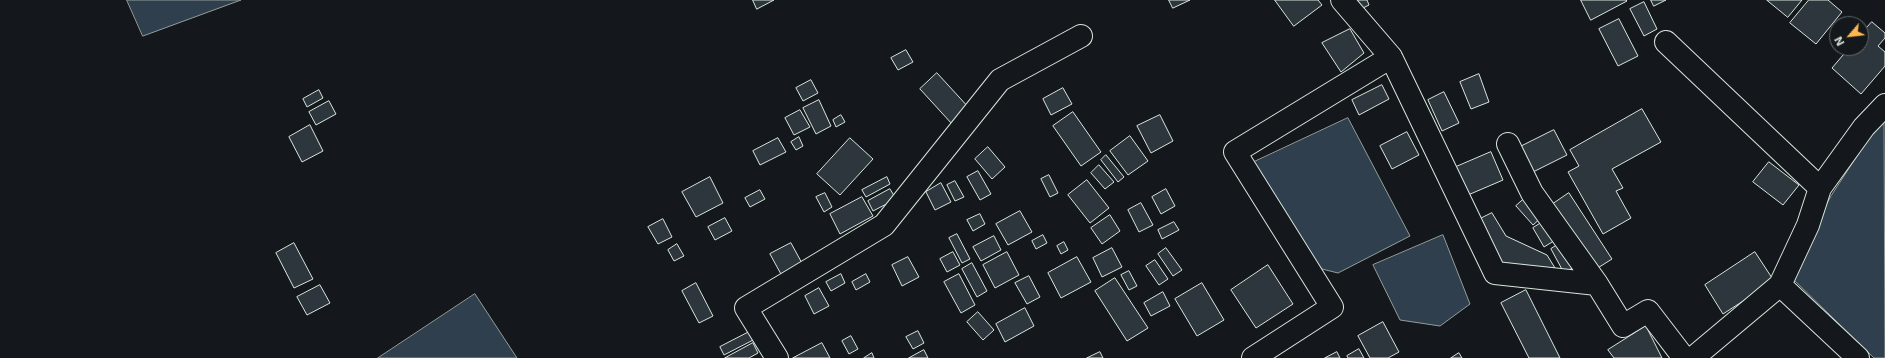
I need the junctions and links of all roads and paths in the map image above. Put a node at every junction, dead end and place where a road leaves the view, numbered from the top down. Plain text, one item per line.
1 (1342, 0) edge
2 (1081, 36) dead end
3 (1666, 42) dead end
4 (1391, 58) junction
5 (1885, 105) edge
6 (1508, 144) dead end
7 (1820, 188) junction
8 (1598, 284) junction
9 (1780, 285) junction
10 (777, 358) edge
11 (1253, 358) edge
12 (1684, 358) edge
13 (1693, 358) edge
14 (1858, 358) edge

1 - 4 street
2 - 10 street
3 - 7 street
4 - 8 street
4 - 11 street
5 - 7 street
6 - 8 street
7 - 9 street
8 - 12 street
9 - 13 street
9 - 14 street

